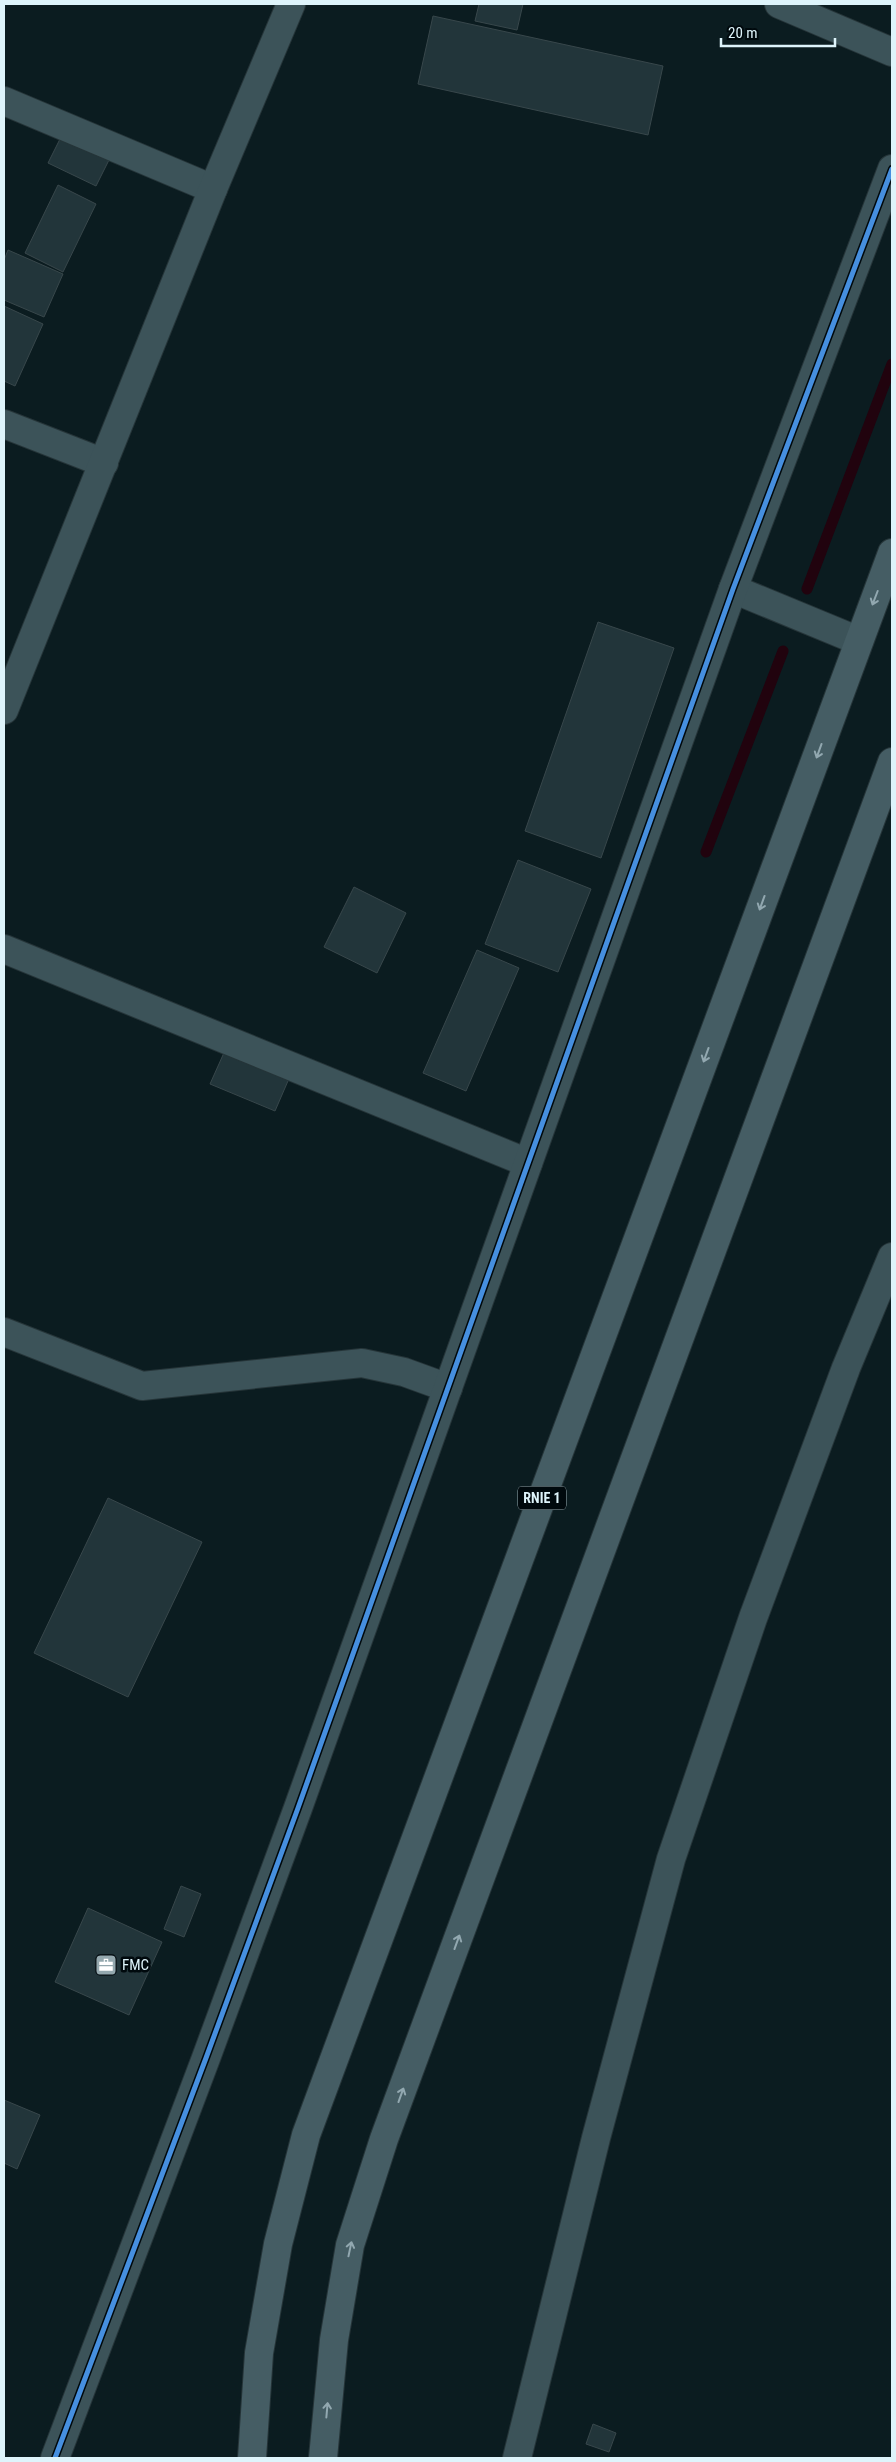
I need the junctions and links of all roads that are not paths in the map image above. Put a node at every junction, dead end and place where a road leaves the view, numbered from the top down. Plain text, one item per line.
1 (291, 4) edge
2 (779, 4) edge
3 (892, 52) edge
4 (4, 101) edge
5 (892, 169) edge
6 (213, 189) junction
7 (4, 424) edge
8 (104, 463) junction
9 (892, 553) edge
10 (733, 590) junction
11 (859, 641) junction
12 (4, 710) edge
13 (892, 762) edge
14 (4, 949) edge
15 (528, 1163) junction
16 (892, 1257) edge
17 (4, 1332) edge
18 (448, 1388) junction
19 (55, 2458) edge
20 (252, 2458) edge
21 (323, 2458) edge
22 (517, 2458) edge

1 - 6 street
2 - 3 street
4 - 6 street
5 - 10 street
6 - 8 street
7 - 8 street
8 - 12 street
9 -> 11 highway, RNIE 1
10 - 11 street
10 - 15 street
11 -> 20 highway, RNIE 1
21 -> 13 highway
14 - 15 street
15 - 18 street
16 - 22 street
17 - 18 street
18 - 19 street

